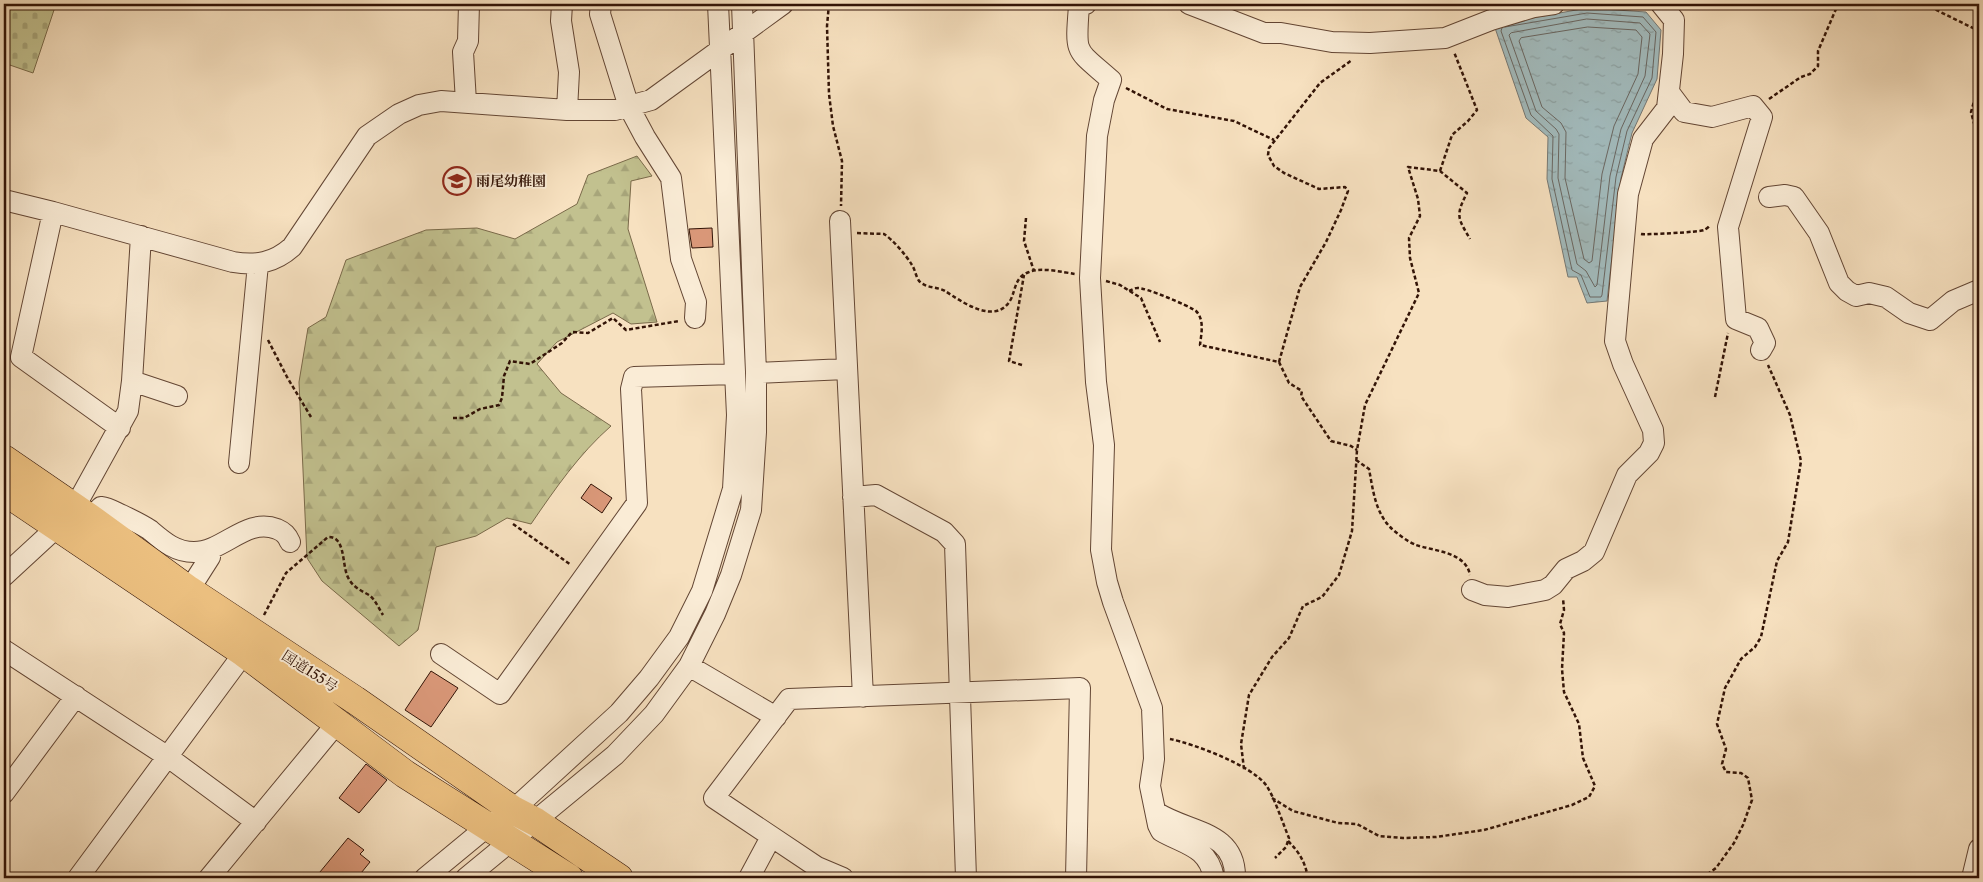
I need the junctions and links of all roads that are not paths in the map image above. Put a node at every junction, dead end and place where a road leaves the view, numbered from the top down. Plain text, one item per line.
1 (469, 4) edge
2 (562, 4) edge
3 (601, 4) edge
4 (718, 4) edge
5 (742, 4) edge
6 (783, 4) edge
7 (1086, 4) edge
8 (1189, 4) edge
9 (1554, 4) edge
10 (1662, 4) edge
11 (744, 32) junction
12 (720, 51) junction
13 (1669, 92) junction
14 (466, 102) junction
15 (629, 107) junction
16 (567, 110) junction
17 (1769, 197) dead end
18 (4, 200) edge
19 (53, 212) junction
20 (840, 227) road end
21 (141, 236) junction
22 (258, 264) junction
23 (1979, 290) edge
24 (695, 318) road end
25 (1762, 350) road end
26 (846, 369) junction
27 (756, 372) junction
28 (734, 374) junction
29 (132, 381) junction
30 (177, 396) dead end
31 (120, 428) junction
32 (4, 459) edge
33 (238, 463) dead end
34 (4, 491) edge
35 (853, 497) junction
36 (82, 513) junction
37 (56, 528) junction
38 (290, 542) dead end
39 (207, 550) junction
40 (4, 576) edge
41 (189, 590) junction
42 (1472, 590) road end
43 (249, 644) junction
44 (4, 650) edge
45 (441, 654) dead end
46 (689, 666) junction
47 (959, 694) junction
48 (76, 696) junction
49 (863, 697) junction
50 (776, 717) junction
51 (337, 723) junction
52 (168, 757) junction
53 (4, 793) edge
54 (1156, 812) junction
55 (524, 816) junction
56 (256, 822) junction
57 (488, 826) junction
58 (771, 837) junction
59 (512, 841) junction
60 (1979, 849) edge
61 (78, 878) edge
62 (209, 878) edge
63 (425, 878) edge
64 (466, 878) edge
65 (569, 878) edge
66 (620, 878) edge
67 (749, 878) edge
68 (843, 878) edge
69 (966, 878) edge
70 (1076, 878) edge
71 (1214, 878) edge
72 (1235, 878) edge
73 (1972, 878) edge

1 - 14 street
2 - 16 street
3 - 15 street
4 - 12 street
5 - 11 street
6 - 11 street
7 - 54 street
8 - 9 street
10 - 13 street
11 - 12 street
11 - 27 street
12 - 15 street
12 - 28 street
13 - 25 street
13 - 42 street
14 - 16 street
14 - 22 street
15 - 16 street
15 - 24 street
17 - 23 street
18 - 19 street
19 - 21 street
19 - 31 street
20 - 26 street
21 - 22 street
21 - 29 street
22 - 33 street
26 - 27 street
26 - 35 street
27 - 46 street
28 - 45 street
28 - 55 street
29 - 30 street
29 - 31 street
31 - 36 street
32 - 36 highway, 国道155号
34 - 37 highway, 国道155号
35 - 47 street
35 - 49 street
36 - 39 street
36 - 41 highway, 国道155号
37 - 40 street
37 - 43 highway, 国道155号
38 - 39 street
39 - 41 street
41 - 43 highway, 国道155号
43 - 51 highway, 国道155号
43 - 52 street
43 - 55 highway, 国道155号
44 - 48 street
46 - 50 street
46 - 55 street
47 - 49 street
47 - 69 street
47 - 70 street
48 - 52 street
48 - 53 street
49 - 50 street
50 - 58 street
51 - 56 street
51 - 57 highway, 国道155号
52 - 56 street
52 - 61 street
54 - 71 street
54 - 72 street
55 - 57 street
55 - 59 street
55 - 66 highway, 国道155号
56 - 62 street
57 - 59 highway, 国道155号
57 - 63 street
58 - 67 street
58 - 68 street
59 - 64 street
59 - 65 highway, 国道155号
60 - 73 street

